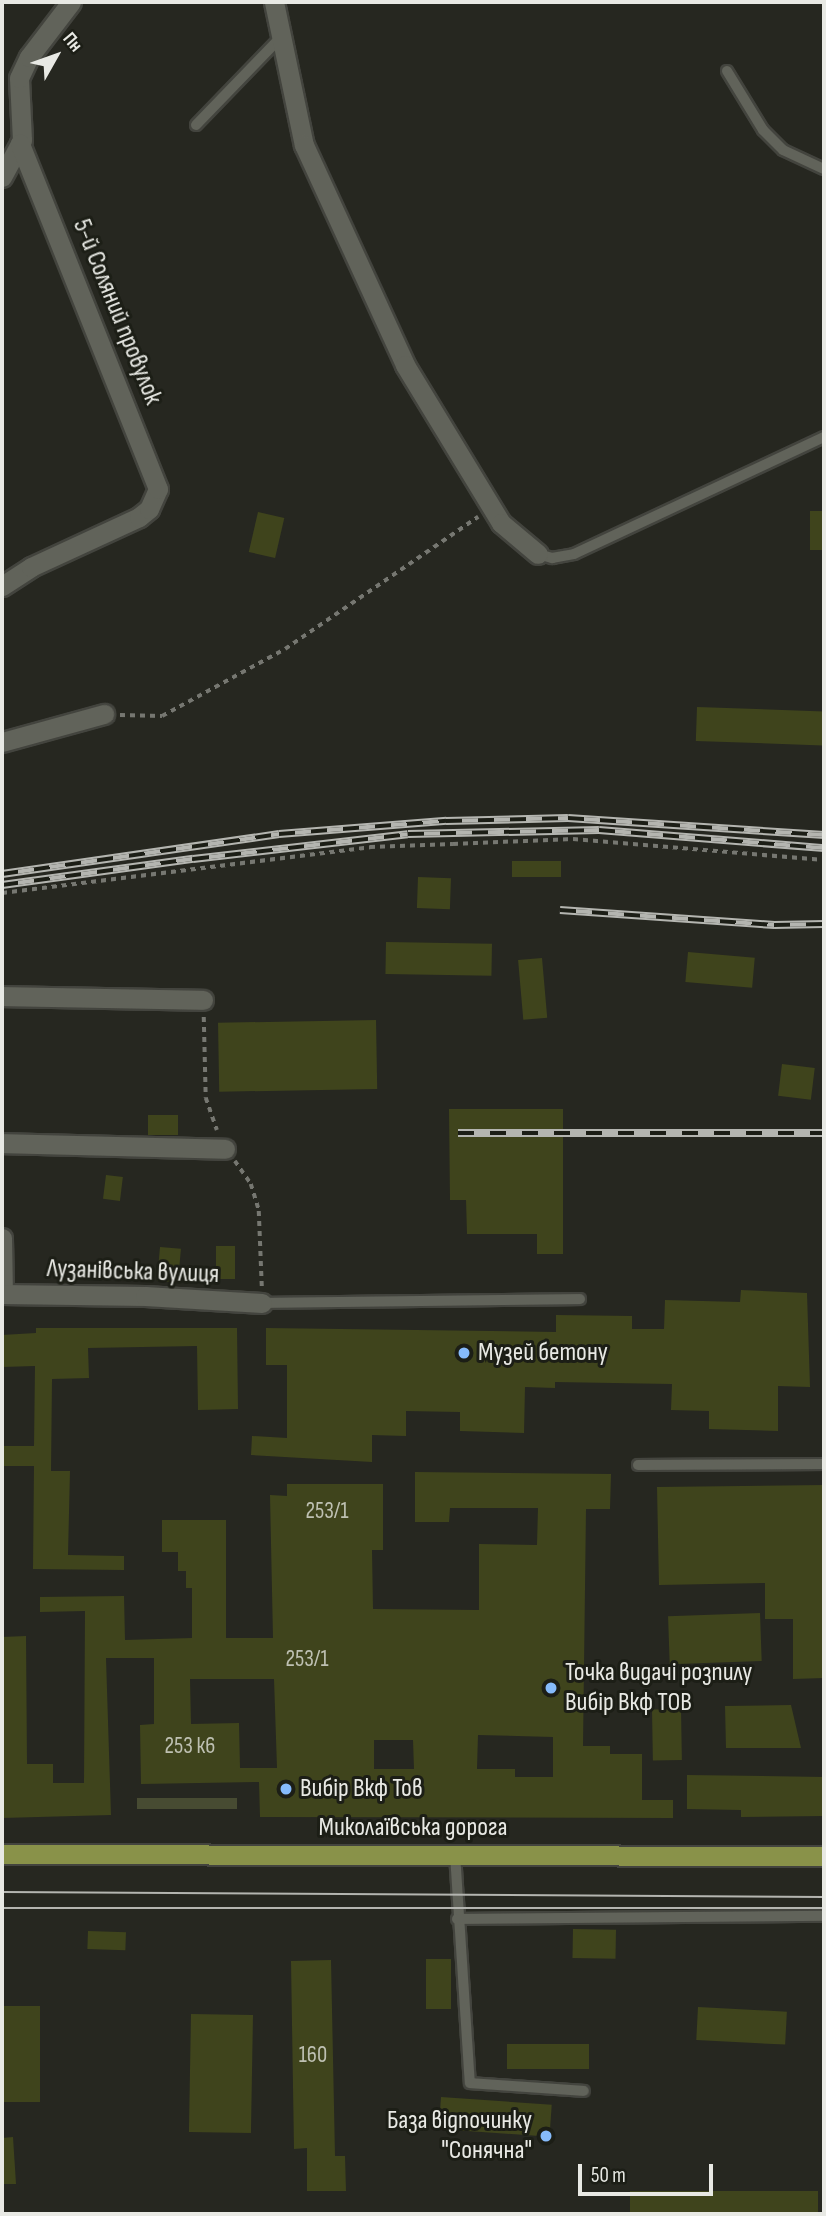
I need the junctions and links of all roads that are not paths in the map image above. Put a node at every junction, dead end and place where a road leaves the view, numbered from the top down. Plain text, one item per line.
1 (71, 2) edge
2 (275, 2) edge
3 (280, 38) junction
4 (727, 71) dead end
5 (196, 125) dead end
6 (20, 144) junction
7 (824, 169) edge
8 (2, 177) edge
9 (824, 437) edge
10 (538, 554) joint
11 (2, 586) edge
12 (104, 714) road end
13 (2, 742) edge
14 (2, 996) edge
15 (203, 1000) dead end
16 (2, 1143) edge
17 (225, 1149) dead end
18 (2, 1238) edge
19 (2, 1294) edge
20 (580, 1299) dead end
21 (262, 1303) joint
22 (824, 1464) edge
23 (638, 1465) dead end
24 (2, 1854) edge
25 (455, 1854) junction
26 (824, 1856) edge
27 (824, 1916) edge
28 (457, 1919) junction
29 (584, 2091) dead end

1 - 6 street
2 - 3 street
3 - 5 lane
3 - 10 street
4 - 7 lane
6 - 8 street
6 - 11 street, 5-й Соляний провулок
9 - 10 lane
12 - 13 street
14 - 15 street
16 - 17 street
18 - 19 street
19 - 21 street, Лузанівська вулиця
20 - 21 lane
22 - 23 lane
24 - 25 main road, Миколаївська дорога
25 - 26 main road, Миколаївська дорога
25 - 28 lane
27 - 28 lane
28 - 29 lane

